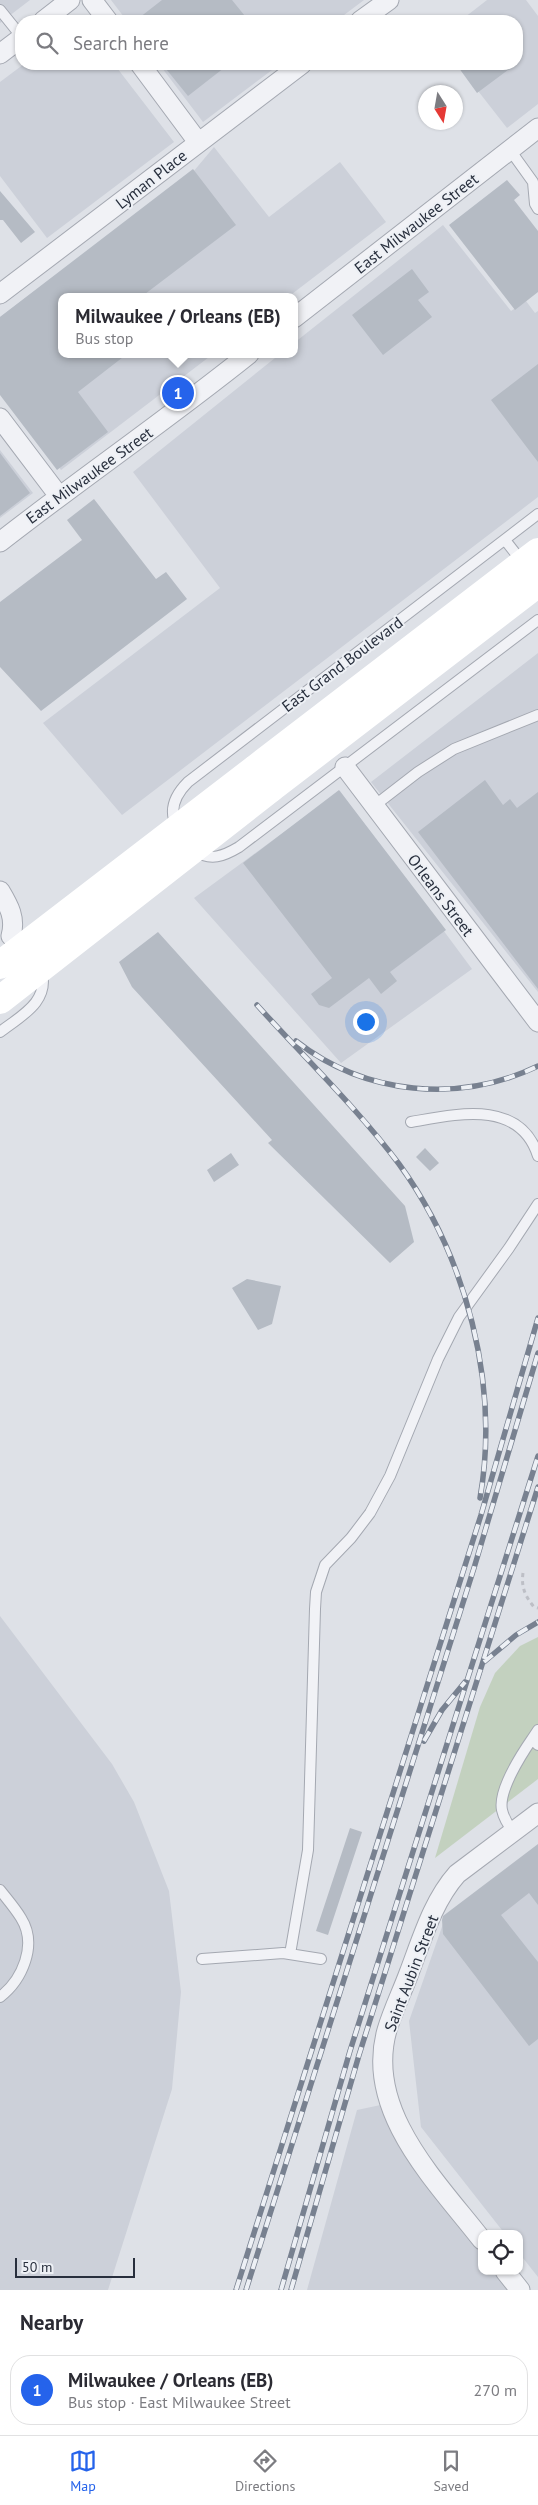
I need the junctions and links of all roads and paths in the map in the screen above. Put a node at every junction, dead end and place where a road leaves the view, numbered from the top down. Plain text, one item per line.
1 (70, 0) edge
2 (92, 0) edge
3 (390, 0) edge
4 (0, 10) edge
5 (51, 15) edge
6 (103, 15) edge
7 (369, 15) edge
8 (15, 29) edge
9 (15, 42) edge
10 (0, 54) edge
11 (144, 70) edge
12 (294, 70) edge
13 (538, 128) edge
14 (198, 142) junction
15 (510, 150) junction
16 (538, 208) edge
17 (0, 294) edge
18 (298, 315) edge
19 (244, 358) edge
20 (0, 418) edge
21 (59, 496) junction
22 (538, 514) edge
23 (505, 540) junction
24 (0, 542) edge
25 (535, 573) edge
26 (538, 620) edge
27 (538, 715) edge
28 (345, 767) junction
29 (262, 779) junction
30 (374, 806) junction
31 (0, 891) edge
32 (6, 935) edge
33 (0, 965) edge
34 (0, 1000) edge
35 (538, 1022) edge
36 (0, 1032) edge
37 (411, 1122) dead end
38 (538, 1156) edge
39 (538, 1204) edge
40 (524, 1573) dead end
41 (538, 1608) edge
42 (536, 1738) edge
43 (538, 1813) edge
44 (513, 1831) junction
45 (0, 1890) edge
46 (290, 1954) junction
47 (321, 1958) dead end
48 (202, 1959) dead end
49 (0, 1997) edge
50 (478, 2235) edge
51 (508, 2275) edge
52 (520, 2290) edge

1 - 5 street
2 - 6 street
3 - 7 street
4 - 8 lane
9 - 10 street
11 - 14 street
12 - 14 street, Lyman Place
13 - 15 street, East Milwaukee Street
14 - 17 street, Lyman Place
15 - 16 lane
15 - 18 street, East Milwaukee Street
19 - 21 street, East Milwaukee Street
20 - 21 street
21 - 24 street, East Milwaukee Street
22 - 23 lane, East Grand Boulevard
23 - 25 lane
23 - 28 lane, East Grand Boulevard
25 - 29 main road
26 - 28 lane, East Grand Boulevard
27 - 30 lane
28 - 30 street, Orleans Street
29 - 33 main road, bridge
29 - 34 main road, bridge
30 - 35 street, Orleans Street
31 - 32 street
32 - 36 lane
37 - 38 lane
39 - 46 lane
40 - 41 path
42 - 44 lane
43 - 44 street, Saint Aubin Street
44 - 50 street, Saint Aubin Street
45 - 49 lane
46 - 47 lane
46 - 48 lane
51 - 52 street

